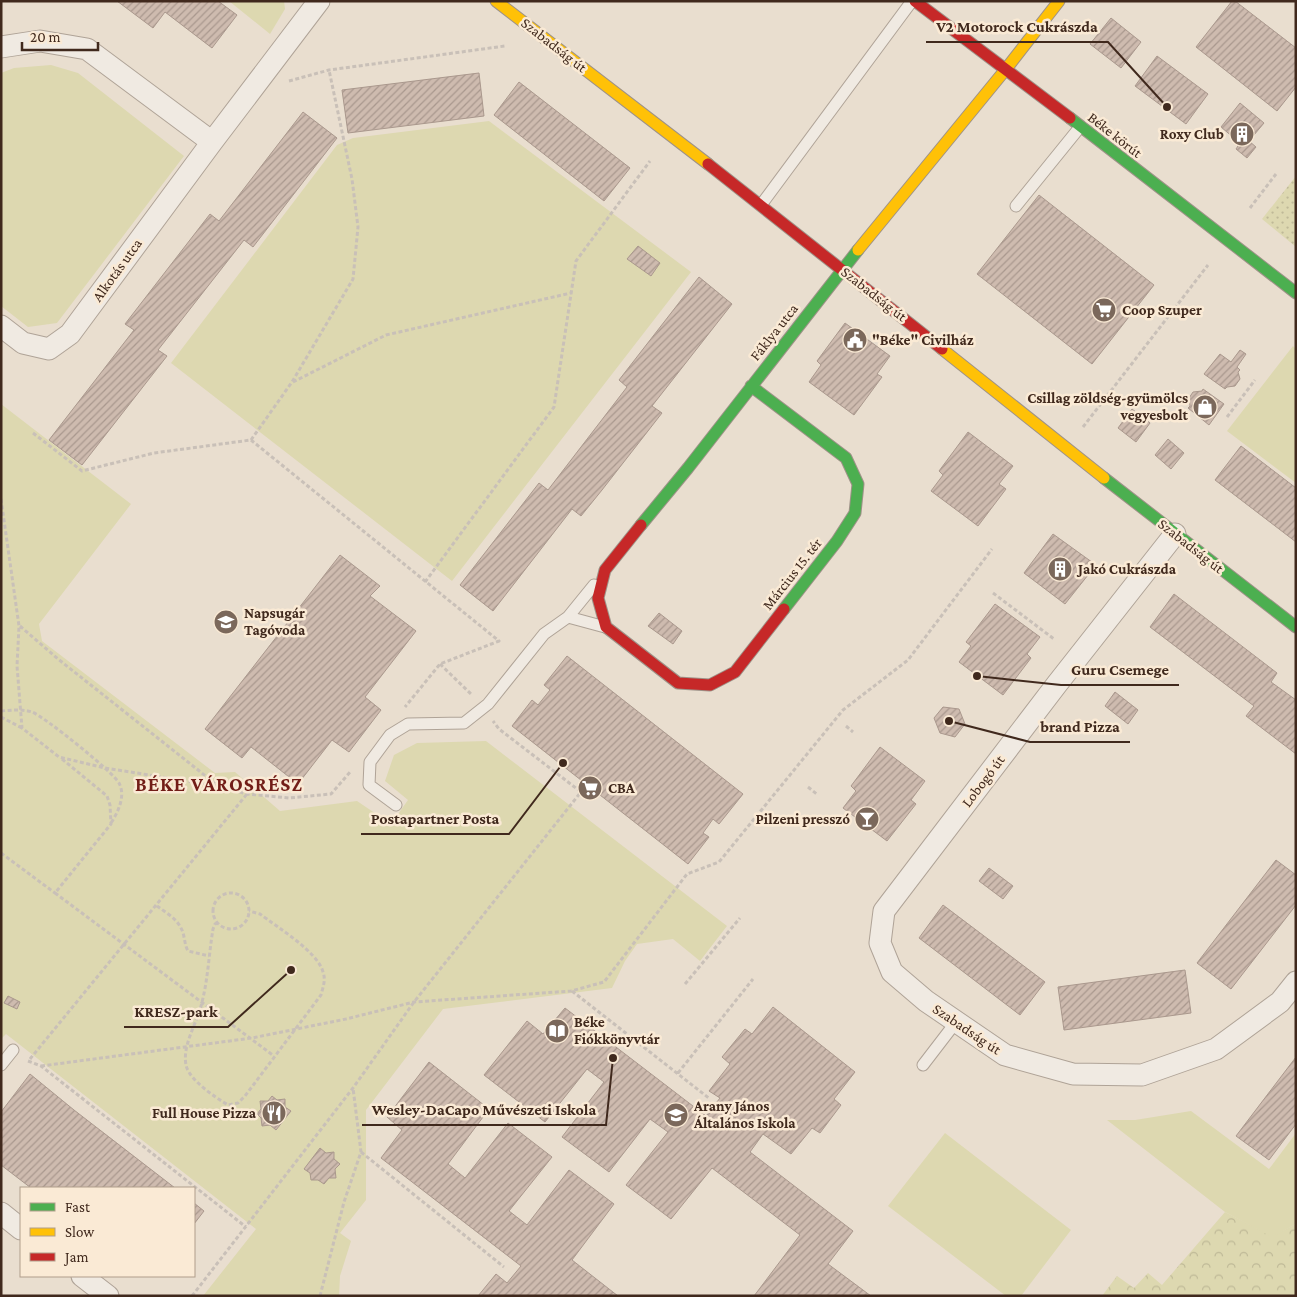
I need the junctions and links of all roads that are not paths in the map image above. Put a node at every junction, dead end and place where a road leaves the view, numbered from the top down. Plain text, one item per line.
1 (319, 1) edge
2 (496, 1) edge
3 (913, 1) edge
4 (1059, 1) edge
5 (1, 47) edge
6 (1006, 69) junction
7 (1080, 127) junction
8 (212, 142) junction
9 (761, 205) junction
10 (1016, 206) dead end
11 (842, 269) junction
12 (1296, 293) edge
13 (1, 326) edge
14 (751, 386) junction
15 (1175, 534) junction
16 (605, 570) junction
17 (568, 617) junction
18 (606, 627) junction
19 (1296, 627) edge
20 (396, 805) dead end
21 (884, 911) joint
22 (1296, 982) edge
23 (956, 1022) junction
24 (13, 1050) dead end
25 (1, 1064) edge
26 (923, 1065) dead end
27 (1, 1213) edge
28 (20, 1228) edge
29 (83, 1277) edge
30 (108, 1296) edge

1 - 8 street, Alkotás utca
2 - 9 street, Szabadság út
3 - 6 street, Béke körút
3 - 9 lane
4 - 6 street, Fáklya utca
5 - 8 street
6 - 7 street, Béke körút
6 - 11 street, Fáklya utca
7 - 10 lane
7 - 12 street, Béke körút
8 - 13 street, Alkotás utca
9 - 11 street, Szabadság út
11 - 14 street, Fáklya utca
11 - 15 street, Szabadság út
14 - 16 street, Fáklya utca
14 - 18 street, Március 15. tér
15 - 19 street, Szabadság út
15 - 21 street, Lobogó út
16 - 17 lane
16 - 18 street, Fáklya utca
17 - 18 lane
17 - 20 lane
21 - 23 street, Szabadság út
22 - 23 street, Szabadság út
23 - 26 lane
24 - 25 lane
27 - 28 street
29 - 30 street

